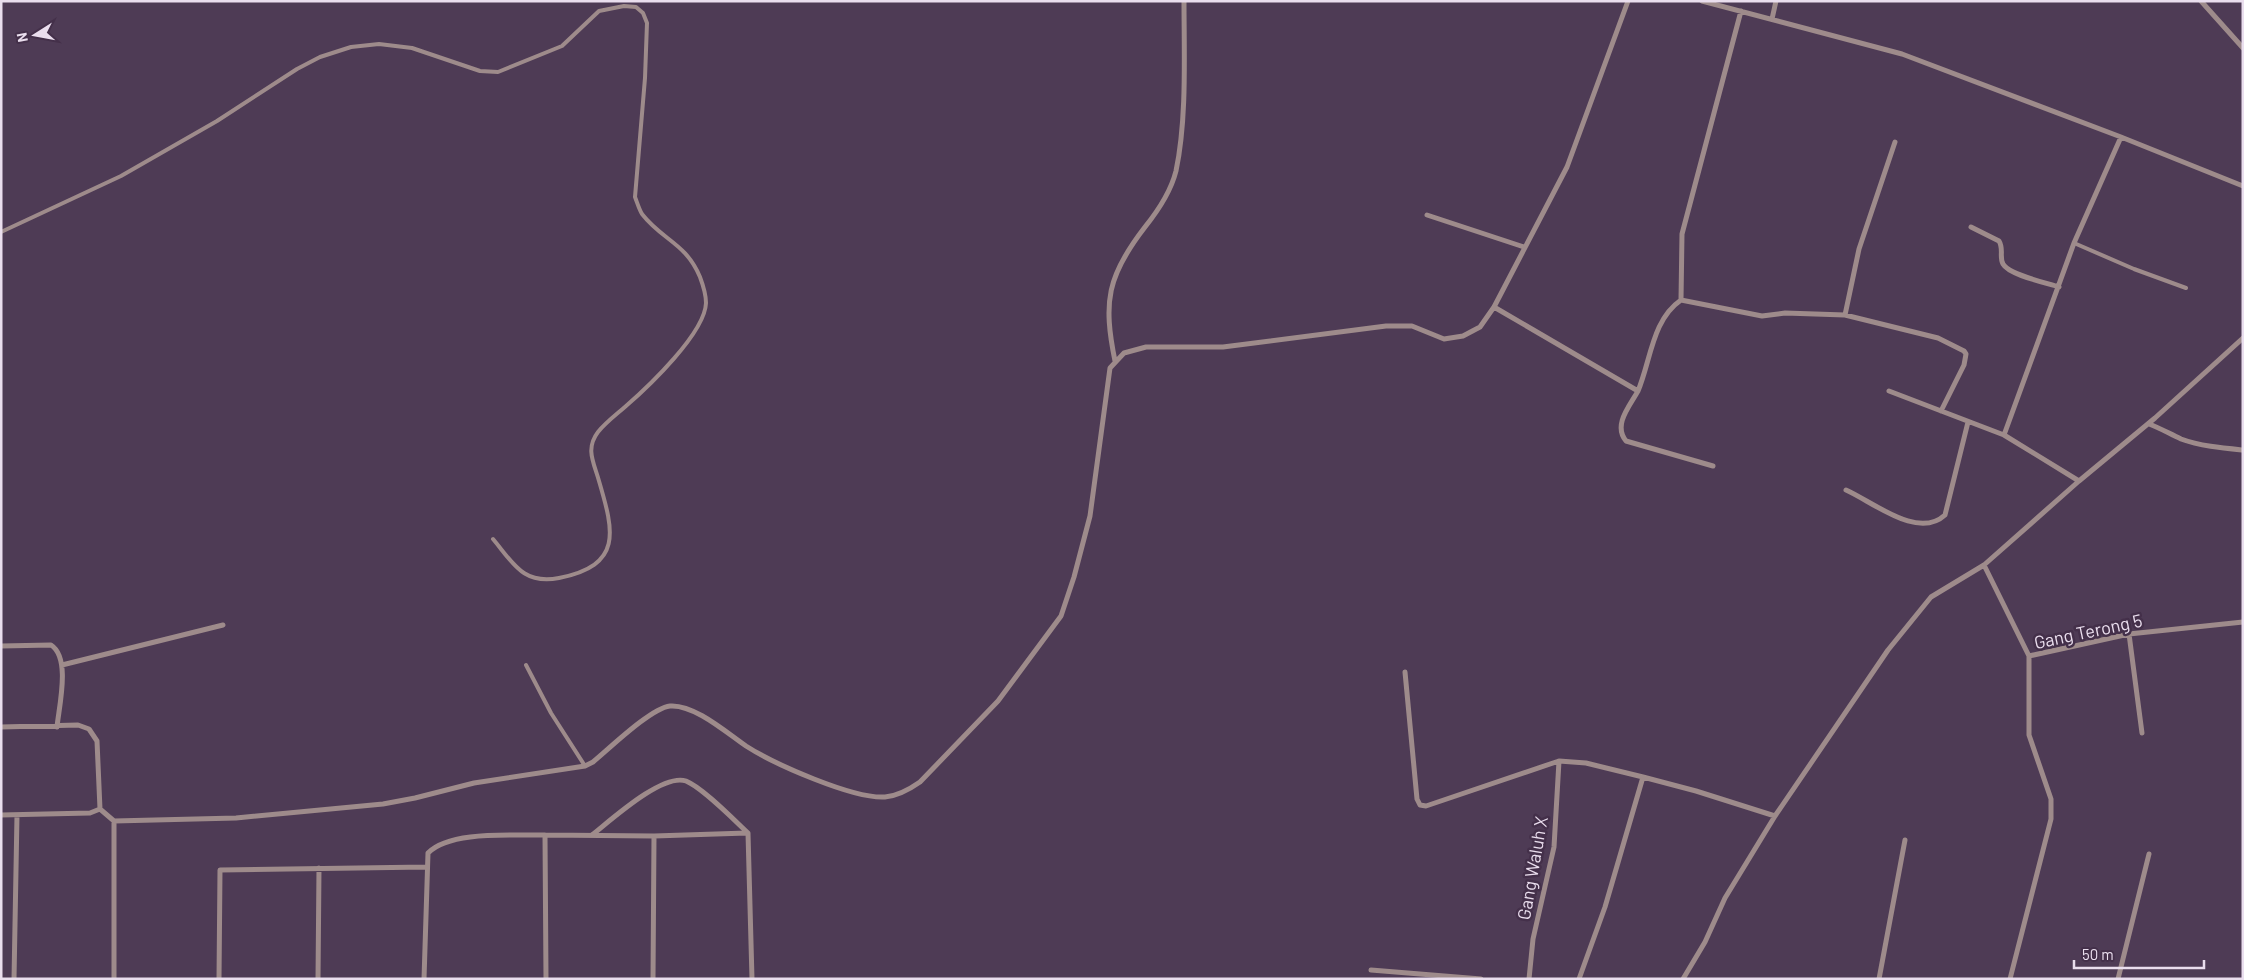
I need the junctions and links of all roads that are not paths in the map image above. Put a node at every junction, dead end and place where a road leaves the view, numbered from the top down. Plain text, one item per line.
1 (636, 1) edge
2 (1184, 1) edge
3 (1628, 1) edge
4 (1702, 1) edge
5 (1776, 1) edge
6 (2201, 1) edge
7 (636, 7) junction
8 (1740, 11) junction
9 (1772, 18) junction
10 (2243, 48) edge
11 (2121, 137) junction
12 (1895, 142) dead end
13 (2243, 186) edge
14 (1427, 215) dead end
15 (1971, 227) dead end
16 (1, 232) edge
17 (2074, 242) junction
18 (1524, 247) junction
19 (2059, 288) junction
20 (2186, 288) dead end
21 (1681, 300) junction
22 (1494, 307) junction
23 (1845, 315) junction
24 (2243, 338) edge
25 (1115, 361) junction
26 (1638, 391) junction
27 (1888, 391) dead end
28 (1941, 411) junction
29 (1968, 422) junction
30 (2149, 424) junction
31 (2004, 435) junction
32 (2243, 450) edge
33 (1713, 466) dead end
34 (2079, 481) junction
35 (1846, 490) dead end
36 (493, 539) dead end
37 (1984, 565) junction
38 (2243, 622) edge
39 (223, 626) dead end
40 (2129, 634) junction
41 (1, 646) edge
42 (2029, 656) junction
43 (62, 665) junction
44 (526, 665) dead end
45 (1406, 672) dead end
46 (1, 727) edge
47 (57, 727) junction
48 (2142, 733) dead end
49 (1559, 761) junction
50 (584, 766) junction
51 (1644, 777) junction
52 (100, 809) junction
53 (1, 815) edge
54 (17, 815) junction
55 (1775, 816) junction
56 (114, 821) junction
57 (748, 832) junction
58 (545, 835) junction
59 (592, 835) junction
60 (654, 836) junction
61 (1905, 840) dead end
62 (2148, 854) dead end
63 (426, 867) junction
64 (319, 868) junction
65 (1371, 970) dead end
66 (14, 979) edge
67 (114, 979) edge
68 (219, 979) edge
69 (318, 979) edge
70 (424, 979) edge
71 (546, 979) edge
72 (653, 979) edge
73 (752, 979) edge
74 (1481, 979) edge
75 (1529, 979) edge
76 (1580, 979) edge
77 (1683, 979) edge
78 (1879, 979) edge
79 (2010, 979) edge
80 (2118, 979) edge

1 - 7 lane
2 - 25 street
3 - 18 street
4 - 8 street
5 - 9 street
6 - 10 street
7 - 16 lane
7 - 36 lane
8 - 9 street
8 - 21 street
9 - 11 street
11 - 13 street
11 - 17 street
12 - 23 street
14 - 18 street
15 - 19 street
17 - 19 street
17 - 20 lane
18 - 22 street
19 - 31 street
21 - 23 street
21 - 26 street
22 - 25 street
22 - 26 street
23 - 28 street
24 - 30 street
25 - 50 street
26 - 33 street
27 - 28 street
28 - 29 street
29 - 31 street
29 - 35 street
30 - 32 street
30 - 34 street
31 - 34 street
34 - 37 street
37 - 42 street
37 - 55 street
38 - 40 street, Gang Terong 5
39 - 43 street
40 - 42 street, Gang Terong 5
40 - 48 street
41 - 43 street
42 - 79 street, Gang Terong 5
43 - 47 street
44 - 50 lane
45 - 49 street
46 - 47 street
47 - 52 street
49 - 51 street
49 - 75 street, Gang Waluh X
50 - 56 street
51 - 55 street
51 - 76 street
52 - 54 street
52 - 56 street
53 - 54 street
54 - 66 street
55 - 77 street
56 - 67 street
57 - 59 street
57 - 60 street
57 - 73 street
58 - 59 street
58 - 63 street
58 - 71 street
59 - 60 street
60 - 72 street
61 - 78 street
62 - 80 street
63 - 64 street
63 - 70 street
64 - 68 street
64 - 69 street
65 - 74 street

